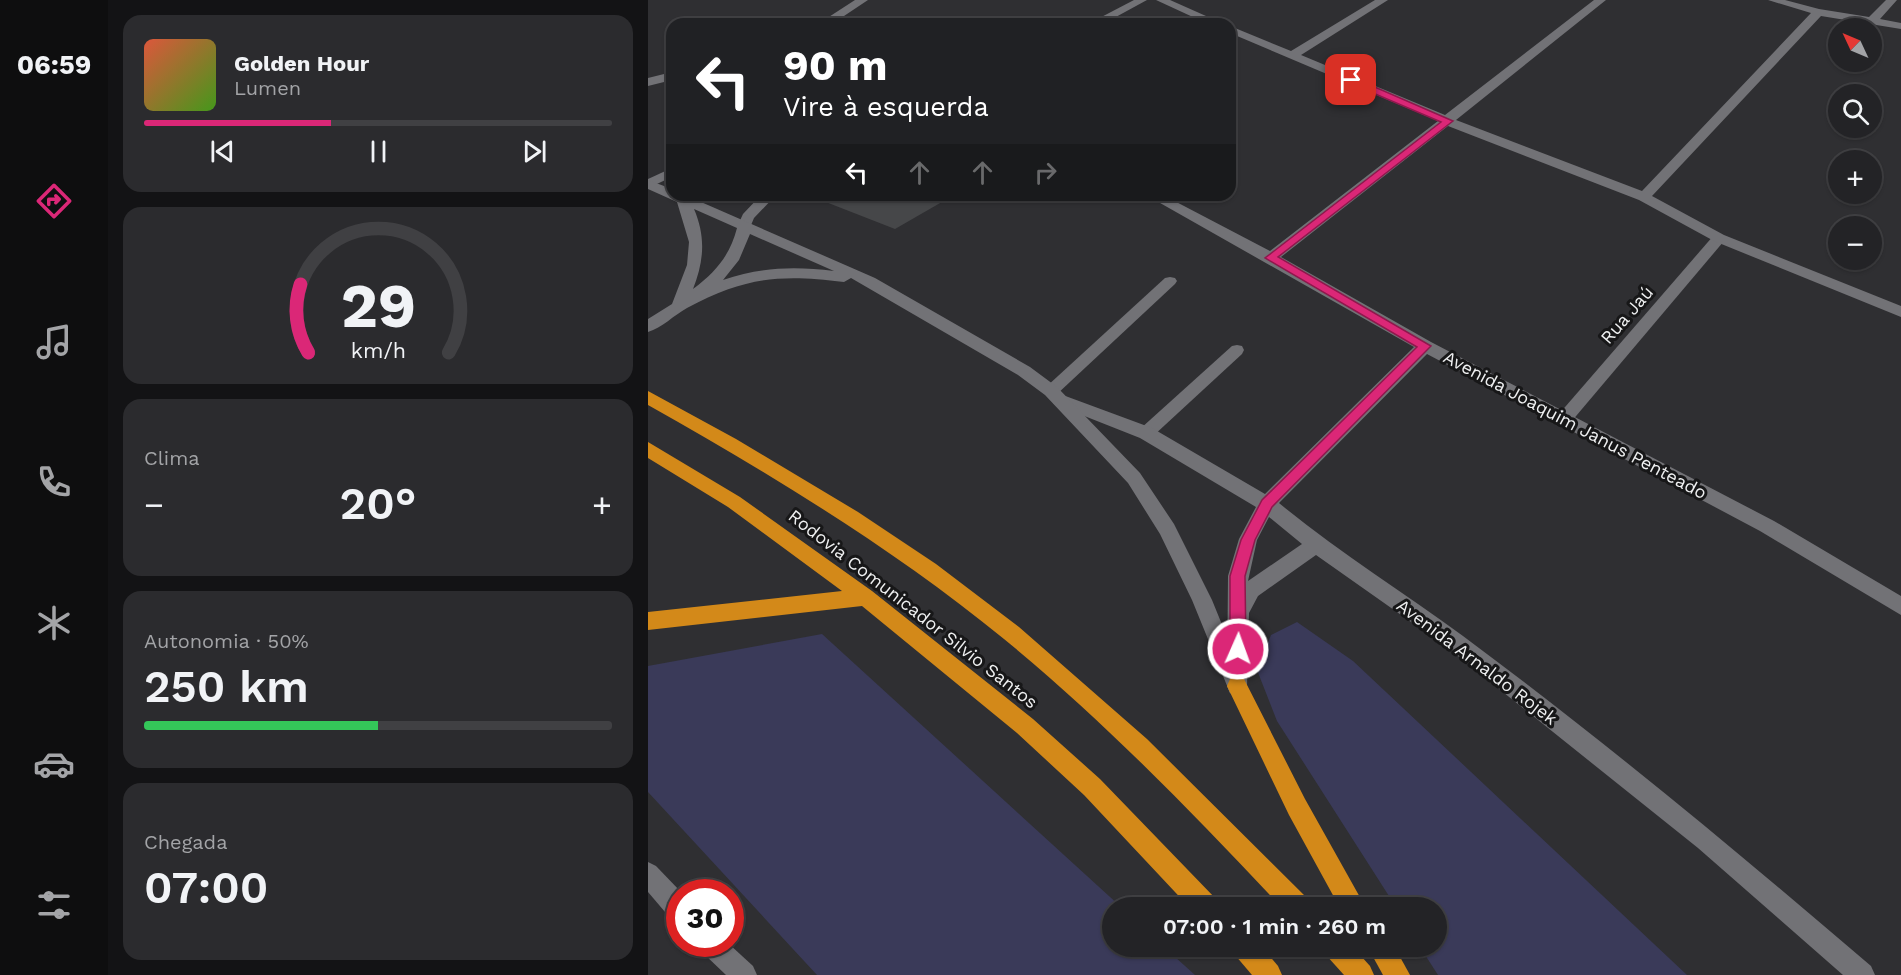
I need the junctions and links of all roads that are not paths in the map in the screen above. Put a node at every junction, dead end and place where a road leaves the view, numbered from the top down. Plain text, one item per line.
1 (863, 0) edge
2 (1142, 0) edge
3 (1161, 0) edge
4 (1383, 0) edge
5 (1601, 0) edge
6 (1773, 0) edge
7 (1892, 0) edge
8 (1818, 12) junction
9 (836, 18) edge
10 (1106, 18) edge
11 (1204, 18) edge
12 (1854, 18) edge
13 (1875, 18) edge
14 (1882, 23) edge
15 (1901, 26) edge
16 (1236, 34) edge
17 (1292, 55) junction
18 (666, 78) edge
19 (648, 82) edge
20 (1448, 121) junction
21 (666, 175) edge
22 (648, 184) edge
23 (666, 192) edge
24 (1644, 197) junction
25 (684, 201) joint
26 (763, 201) edge
27 (1164, 201) edge
28 (744, 227) junction
29 (1719, 238) junction
30 (1271, 258) junction
31 (870, 281) junction
32 (1170, 281) dead end
33 (679, 306) junction
34 (1901, 312) edge
35 (653, 324) edge
36 (1425, 346) junction
37 (1237, 350) dead end
38 (1055, 396) junction
39 (648, 397) edge
40 (1565, 418) junction
41 (1146, 433) junction
42 (648, 449) edge
43 (658, 459) edge
44 (1267, 504) junction
45 (1317, 544) junction
46 (865, 597) junction
47 (1901, 606) edge
48 (1239, 612) junction
49 (648, 621) edge
50 (1237, 686) junction
51 (648, 874) edge
52 (666, 894) edge
53 (1197, 897) edge
54 (1289, 897) edge
55 (1348, 897) edge
56 (725, 957) edge
57 (1253, 957) edge
58 (1345, 957) edge
59 (1386, 957) edge
60 (744, 975) edge
61 (1269, 975) edge
62 (1361, 975) edge
63 (1397, 975) edge
64 (1862, 975) edge

1 - 9 street
2 - 10 street
3 - 11 street
4 - 17 street
5 - 20 street
6 - 8 street
7 - 13 street
8 - 12 street
8 - 24 street
14 - 15 street
16 - 17 street
17 - 20 street
18 - 19 street
20 - 24 street
20 - 30 street
21 - 22 lane
22 - 23 street, Avenida Arnaldo Rojek
24 - 29 street
25 - 28 street, Avenida Arnaldo Rojek
25 - 33 street
26 - 28 street
27 - 30 street, Avenida Joaquim Janus Penteado
28 - 31 street, Avenida Arnaldo Rojek
28 - 33 street
29 - 34 street
29 - 40 lane, Rua Jaú
30 - 36 street, Avenida Joaquim Janus Penteado
31 - 33 street, Avenida Arnaldo Rojek
31 - 38 street, Avenida Arnaldo Rojek
32 - 38 lane
33 - 35 street
36 - 40 street, Avenida Joaquim Janus Penteado
36 - 44 street
37 - 41 lane
38 - 41 street, Avenida Arnaldo Rojek
38 - 50 street, Avenida Arnaldo Rojek
39 - 54 highway, Rodovia Comunicador Silvio Santos
40 - 47 street, Avenida Joaquim Janus Penteado
41 - 44 street, Avenida Arnaldo Rojek
42 - 43 highway, Rodovia Comunicador Silvio Santos
43 - 46 highway, Rodovia Comunicador Silvio Santos
44 - 45 street, Avenida Arnaldo Rojek
44 - 48 street
45 - 48 street
45 - 64 street, Avenida Arnaldo Rojek
46 - 49 highway
46 - 53 highway, Rodovia Comunicador Silvio Santos
48 - 50 street
50 - 55 highway
51 - 52 street
56 - 60 street
57 - 61 highway
58 - 62 highway
59 - 63 highway

